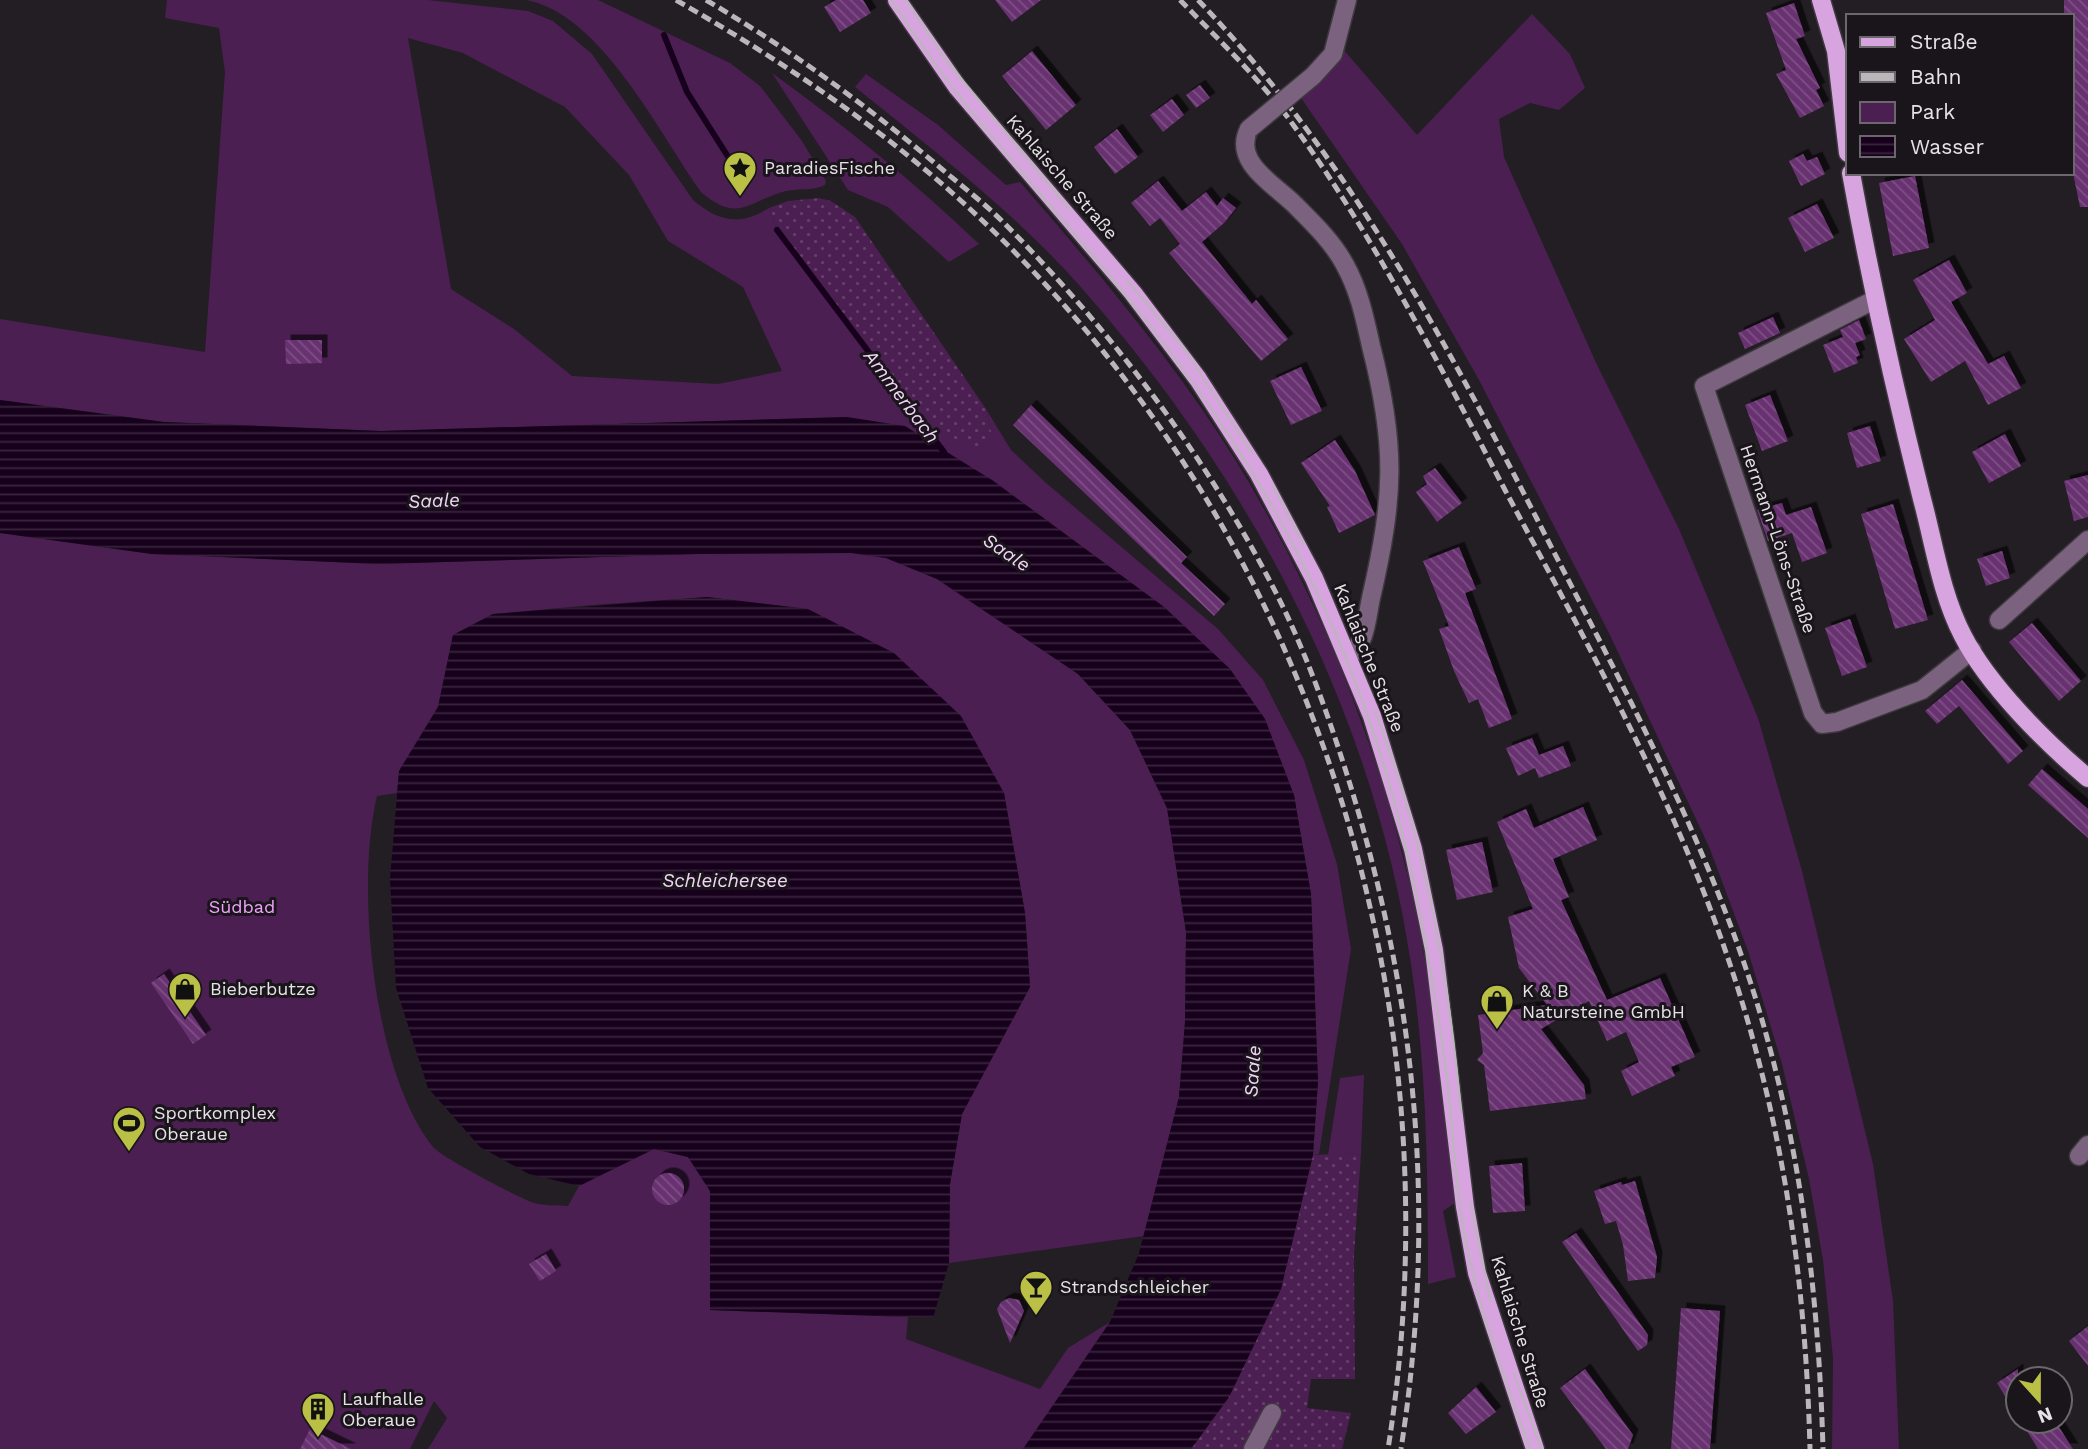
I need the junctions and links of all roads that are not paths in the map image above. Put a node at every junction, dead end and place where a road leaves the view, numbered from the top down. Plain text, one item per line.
1 (897, 0) edge
2 (1347, 0) edge
3 (1821, 0) edge
4 (1846, 136) edge
5 (1851, 175) edge
6 (1874, 300) junction
7 (2088, 540) edge
8 (1998, 620) dead end
9 (1972, 650) junction
10 (1348, 656) junction
11 (2088, 778) edge
12 (1272, 1413) dead end
13 (1253, 1449) edge
14 (1535, 1449) edge

1 - 10 main road, Kahlaische Straße
2 - 10 street, bridge
3 - 4 main road
5 - 6 main road
6 - 9 main road
6 - 9 street, Hermann-Löns-Straße
7 - 8 street
9 - 11 main road
10 - 14 main road, Kahlaische Straße
12 - 13 street

